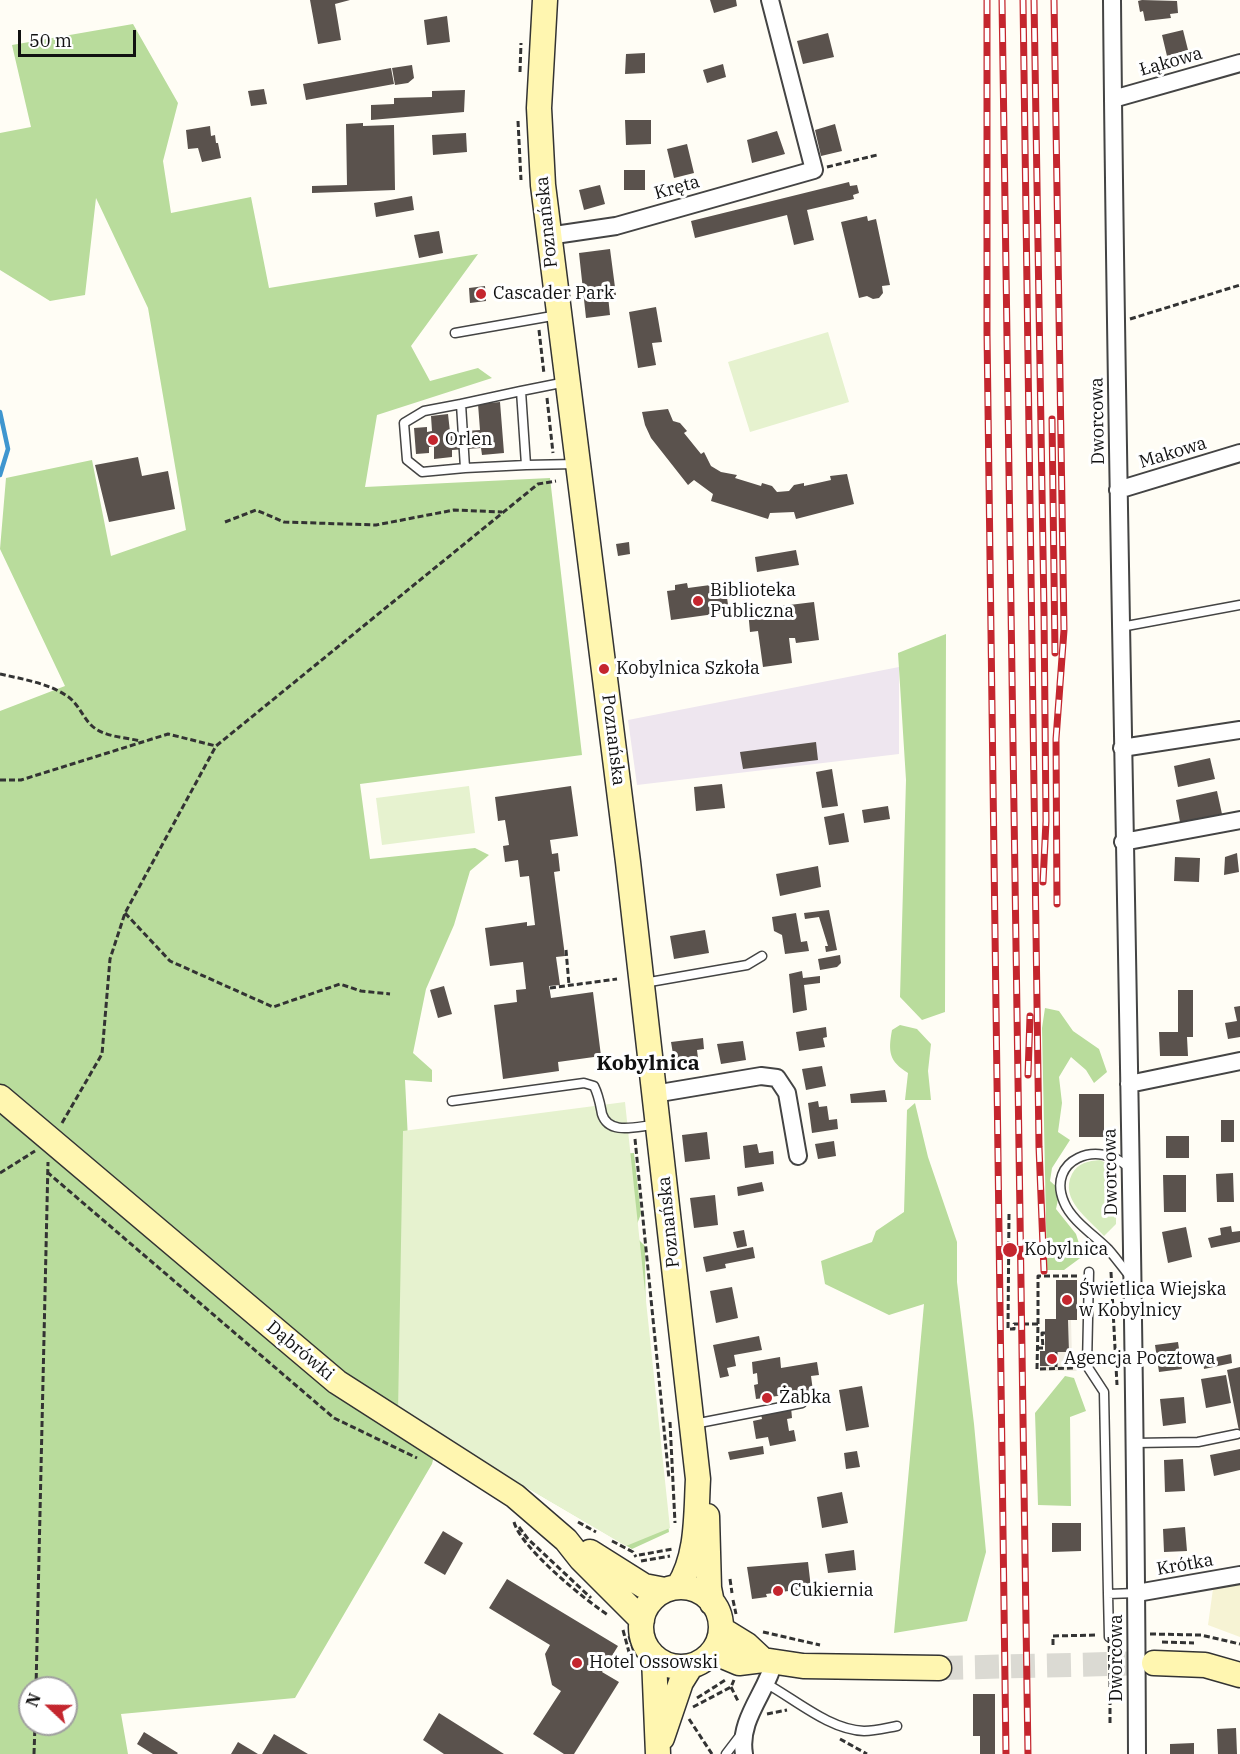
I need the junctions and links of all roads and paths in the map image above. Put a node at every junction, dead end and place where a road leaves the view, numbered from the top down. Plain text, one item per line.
1 (545, 0) edge
2 (770, 0) edge
3 (1112, 0) edge
4 (1240, 63) edge
5 (1113, 99) junction
6 (877, 154) dead end
7 (814, 170) junction
8 (548, 236) junction
9 (1240, 285) edge
10 (558, 315) junction
11 (1116, 322) junction
12 (455, 333) dead end
13 (567, 382) junction
14 (521, 391) junction
15 (461, 404) junction
16 (1240, 453) edge
17 (577, 464) junction
18 (526, 465) junction
19 (465, 468) junction
20 (556, 482) dead end
21 (1118, 490) junction
22 (504, 512) junction
23 (225, 522) dead end
24 (1240, 605) edge
25 (1120, 627) junction
26 (0, 674) edge
27 (1240, 730) edge
28 (141, 741) junction
29 (216, 746) junction
30 (1122, 748) junction
31 (0, 780) edge
32 (1240, 820) edge
33 (1123, 842) junction
34 (125, 913) junction
35 (566, 950) dead end
36 (762, 956) dead end
37 (617, 979) dead end
38 (569, 984) junction
39 (642, 984) junction
40 (550, 988) dead end
41 (390, 994) dead end
42 (1240, 1061) edge
43 (1129, 1084) junction
44 (654, 1094) junction
45 (0, 1097) edge
46 (452, 1101) dead end
47 (658, 1124) junction
48 (50, 1141) junction
49 (798, 1156) dead end
50 (1131, 1170) junction
51 (47, 1172) dead end
52 (0, 1173) edge
53 (648, 1209) dead end
54 (1009, 1214) dead end
55 (1110, 1271) dead end
56 (1089, 1274) joint
57 (1132, 1279) junction
58 (1038, 1324) junction
59 (1045, 1334) dead end
60 (1037, 1348) junction
61 (1056, 1352) dead end
62 (1087, 1366) junction
63 (1056, 1368) junction
64 (1118, 1389) dead end
65 (802, 1402) dead end
66 (680, 1421) junction
67 (1237, 1434) dead end
68 (1134, 1443) junction
69 (669, 1479) dead end
70 (698, 1479) junction
71 (675, 1525) dead end
72 (566, 1540) junction
73 (639, 1555) dead end
74 (634, 1566) dead end
75 (1240, 1575) edge
76 (730, 1579) dead end
77 (671, 1589) junction
78 (1137, 1593) junction
79 (1108, 1594) junction
80 (712, 1603) junction
81 (618, 1616) dead end
82 (612, 1618) dead end
83 (629, 1622) junction
84 (730, 1624) junction
85 (755, 1629) dead end
86 (1147, 1634) dead end
87 (1086, 1636) dead end
88 (1109, 1637) joint
89 (1240, 1644) edge
90 (1053, 1645) dead end
91 (824, 1646) dead end
92 (712, 1652) junction
93 (646, 1663) junction
94 (1154, 1663) tunnel mouth
95 (691, 1666) junction
96 (939, 1668) tunnel mouth
97 (768, 1669) junction
98 (634, 1673) dead end
99 (729, 1673) dead end
100 (1240, 1675) edge
101 (36, 1676) edge
102 (734, 1678) dead end
103 (731, 1687) junction
104 (739, 1703) dead end
105 (684, 1705) dead end
106 (897, 1726) dead end
107 (1110, 1726) dead end
108 (744, 1730) junction
109 (35, 1736) edge
110 (658, 1751) edge
111 (34, 1754) edge
112 (712, 1754) edge
113 (726, 1754) edge
114 (744, 1754) edge
115 (1137, 1754) edge

1 - 8 main road, Poznańska
2 - 7 street
3 - 5 street, Dworcowa
4 - 5 street, Łąkowa
5 - 11 street, Dworcowa
6 - 7 path
7 - 8 street, Kręta
8 - 10 main road, Poznańska
9 - 11 path
10 - 12 lane
10 - 13 main road, Poznańska
11 - 21 street, Dworcowa
13 - 14 lane
13 - 17 main road, Poznańska
14 - 15 lane
14 - 18 lane
15 - 19 lane
15 - 19 lane
16 - 21 street, Makowa
17 - 18 lane
17 - 39 main road, Poznańska
18 - 19 lane
20 - 22 path
21 - 25 street, Dworcowa
22 - 23 path
22 - 29 path
24 - 25 lane
25 - 30 street, Dworcowa
26 - 28 path
27 - 30 street
28 - 29 path
28 - 31 path
29 - 34 path
30 - 33 street, Dworcowa
32 - 33 street
33 - 43 street, Dworcowa
34 - 41 path
34 - 48 path
35 - 38 path
36 - 39 lane
37 - 38 path
38 - 40 path
39 - 44 main road, Poznańska
42 - 43 street
43 - 50 street, Dworcowa
44 - 47 main road, Poznańska
44 - 49 street
45 - 48 main road, Dąbrówki
46 - 47 lane
47 - 66 main road, Poznańska
48 - 52 path
48 - 72 main road, Dąbrówki
50 - 57 street, Dworcowa
50 - 57 lane
51 - 101 path
53 - 69 path
54 - 58 path
55 - 64 path
56 - 58 path
56 - 62 lane
57 - 68 street, Dworcowa
58 - 60 path
59 - 60 path
60 - 63 path
61 - 63 path
62 - 63 path
62 - 79 lane
65 - 66 lane
66 - 70 main road, Poznańska
66 - 71 path
67 - 68 lane
68 - 78 street, Dworcowa
70 - 77 main road, Poznańska
70 - 80 main road, Poznańska
72 - 77 main road, Dąbrówki
72 - 83 main road, Dąbrówki
73 - 74 path
75 - 78 street, Krótka
76 - 84 path
77 - 80 main road
77 - 83 main road
78 - 79 lane
78 - 115 street, Dworcowa
79 - 88 lane
80 - 84 main road
81 - 82 path
83 - 93 path
83 - 93 main road
83 - 98 path
84 - 92 main road
84 - 97 main road
85 - 91 path
86 - 89 path
87 - 90 path
88 - 107 path, bridge
92 - 95 main road
92 - 97 main road
93 - 95 main road
93 - 110 main road
94 - 100 main road
95 - 110 main road
96 - 97 main road
97 - 106 lane
97 - 108 street
99 - 105 path
102 - 103 path
103 - 104 path
103 - 112 path
108 - 113 lane
108 - 114 street
109 - 111 path

